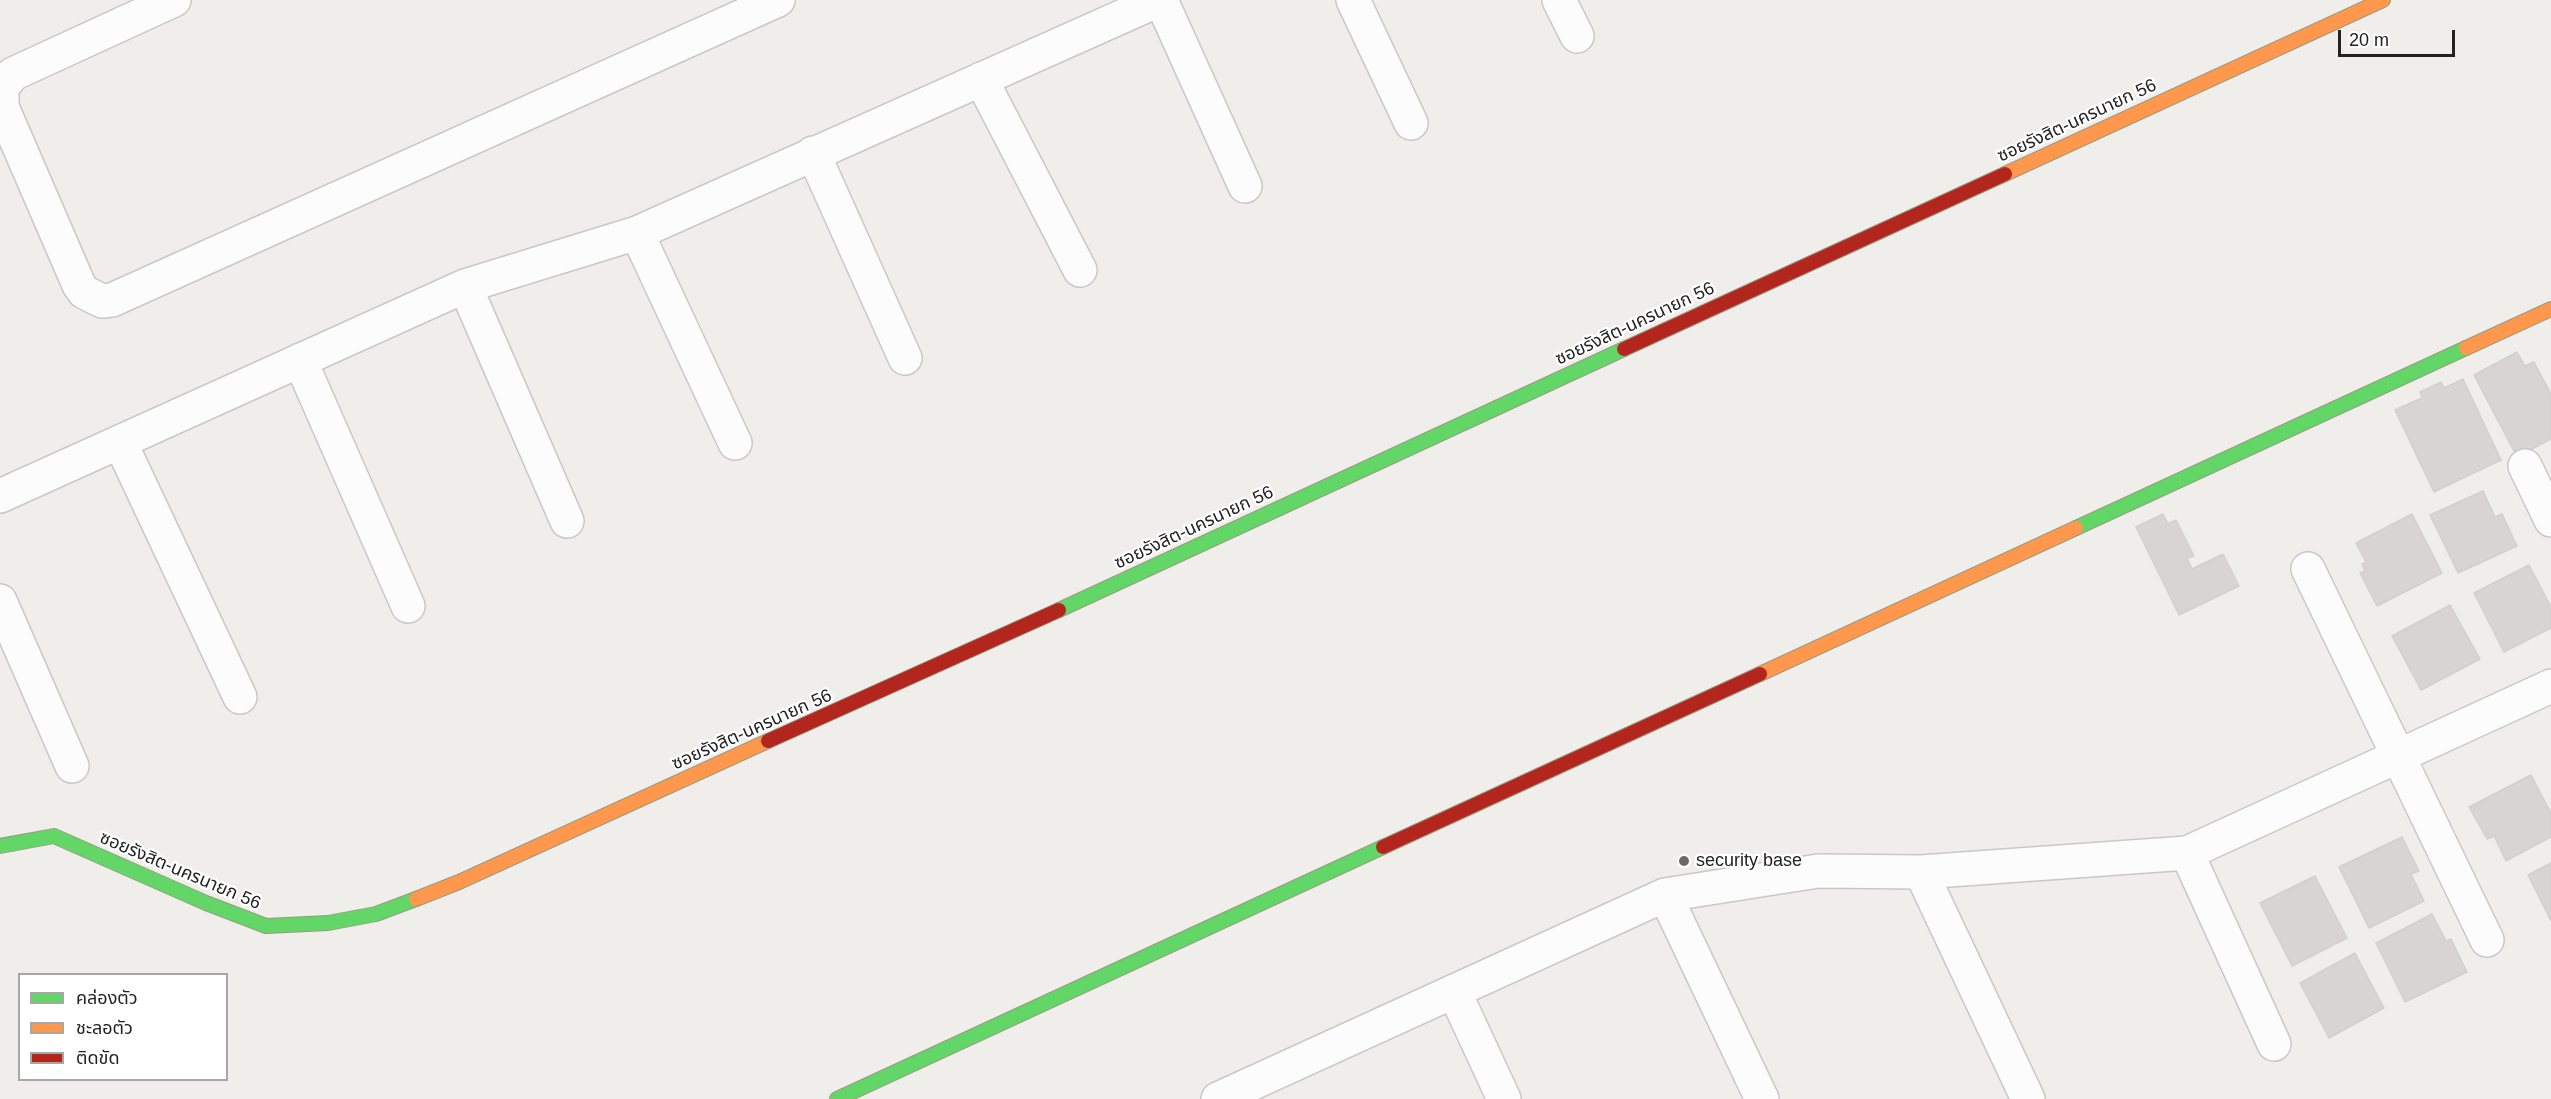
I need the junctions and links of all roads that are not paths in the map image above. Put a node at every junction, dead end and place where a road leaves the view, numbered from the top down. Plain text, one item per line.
1 (174, 0) edge
2 (778, 0) edge
3 (1160, 0) edge
4 (1353, 0) edge
5 (1559, 0) edge
6 (2383, 0) edge
7 (1577, 36) dead end
8 (981, 79) junction
9 (1411, 123) dead end
10 (813, 153) junction
11 (1245, 186) dead end
12 (637, 233) junction
13 (1080, 270) dead end
14 (465, 286) junction
15 (2551, 309) edge
16 (905, 358) dead end
17 (300, 360) junction
18 (120, 442) junction
19 (735, 443) dead end
20 (2525, 466) dead end
21 (0, 496) edge
22 (2551, 520) edge
23 (567, 521) dead end
24 (2308, 569) dead end
25 (0, 601) edge
26 (408, 606) dead end
27 (2551, 686) edge
28 (240, 697) dead end
29 (2399, 755) junction
30 (72, 766) dead end
31 (0, 846) edge
32 (2187, 854) junction
33 (1921, 872) junction
34 (1665, 895) junction
35 (2487, 940) dead end
36 (1454, 991) junction
37 (2274, 1044) dead end
38 (1234, 1096) edge
39 (837, 1099) edge
40 (1504, 1099) edge
41 (1762, 1099) edge
42 (2028, 1099) edge

1 - 2 street
3 - 8 street
3 - 11 street
4 - 9 street
5 - 7 street
6 - 31 street, ซอยรังสิต-นครนายก 56
8 - 10 street
8 - 13 street
10 - 12 street
10 - 16 street
12 - 14 street
12 - 19 street
14 - 17 street
14 - 23 street
15 - 39 street
17 - 18 street
17 - 26 street
18 - 21 street
18 - 28 street
20 - 22 street
24 - 29 street
25 - 30 street
27 - 29 street
29 - 32 street
29 - 35 street
32 - 33 street
32 - 37 street
33 - 34 street
33 - 42 street
34 - 36 street
34 - 41 street
36 - 38 street
36 - 40 street

